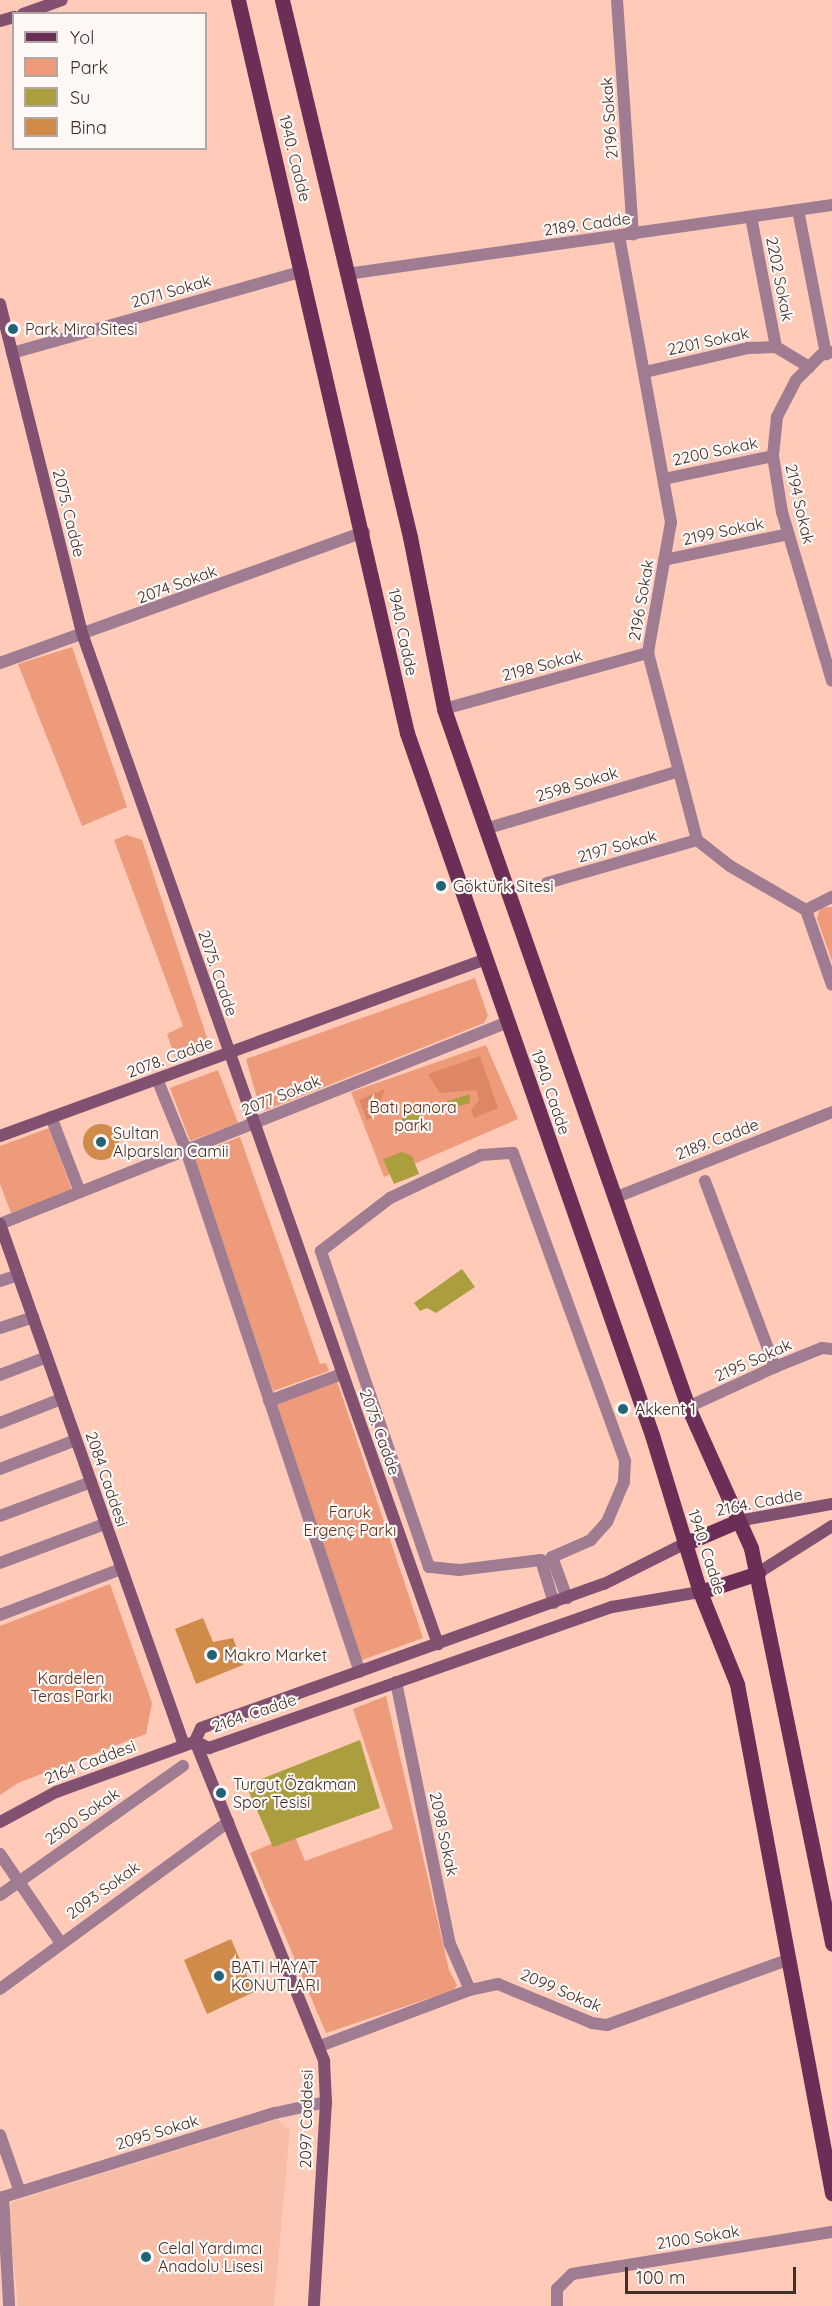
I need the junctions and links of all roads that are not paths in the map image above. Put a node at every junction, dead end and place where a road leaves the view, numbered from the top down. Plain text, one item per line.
1 (62, 0) edge
2 (238, 0) edge
3 (282, 0) edge
4 (617, 0) edge
5 (29, 12) edge
6 (832, 205) edge
7 (798, 210) junction
8 (752, 217) junction
9 (633, 234) junction
10 (619, 236) junction
11 (303, 271) junction
12 (347, 274) junction
13 (0, 304) edge
14 (776, 346) junction
15 (12, 353) junction
16 (829, 353) edge
17 (809, 367) junction
18 (645, 372) junction
19 (773, 456) junction
20 (664, 479) junction
21 (364, 532) junction
22 (788, 534) junction
23 (664, 560) junction
24 (83, 636) junction
25 (648, 653) junction
26 (0, 663) edge
27 (831, 673) edge
28 (444, 709) junction
29 (679, 771) junction
30 (485, 829) junction
31 (697, 840) junction
32 (547, 883) dead end
33 (832, 897) edge
34 (806, 910) junction
35 (486, 959) junction
36 (832, 985) edge
37 (508, 1022) junction
38 (229, 1053) junction
39 (157, 1079) junction
40 (832, 1112) edge
41 (51, 1117) junction
42 (253, 1124) junction
43 (0, 1136) edge
44 (186, 1150) junction
45 (705, 1181) dead end
46 (80, 1192) junction
47 (614, 1198) junction
48 (1, 1230) edge
49 (18, 1275) junction
50 (0, 1281) edge
51 (33, 1317) junction
52 (0, 1328) edge
53 (832, 1349) edge
54 (47, 1357) junction
55 (775, 1367) junction
56 (342, 1374) junction
57 (0, 1375) edge
58 (61, 1399) junction
59 (269, 1401) junction
60 (688, 1407) junction
61 (0, 1423) edge
62 (76, 1440) junction
63 (0, 1469) edge
64 (91, 1482) junction
65 (832, 1504) edge
66 (0, 1516) edge
67 (738, 1521) junction
68 (105, 1524) junction
69 (832, 1526) edge
70 (684, 1544) junction
71 (547, 1558) junction
72 (0, 1563) edge
73 (122, 1569) junction
74 (758, 1573) junction
75 (700, 1592) junction
76 (567, 1598) junction
77 (554, 1603) junction
78 (0, 1616) edge
79 (438, 1644) junction
80 (360, 1672) junction
81 (396, 1682) junction
82 (189, 1743) junction
83 (183, 1766) dead end
84 (0, 1822) edge
85 (228, 1822) junction
86 (0, 1854) edge
87 (16, 1882) junction
88 (0, 1895) edge
89 (60, 1942) junction
90 (832, 1944) edge
91 (788, 1960) junction
92 (0, 1989) edge
93 (470, 1990) junction
94 (320, 2046) junction
95 (326, 2102) junction
96 (0, 2135) edge
97 (20, 2192) junction
98 (832, 2193) edge
99 (1, 2198) edge
100 (832, 2232) edge
101 (9, 2306) edge
102 (314, 2306) edge
103 (557, 2306) edge

1 - 5 street
2 - 11 main road, 1940. Cadde
3 - 12 main road, 1940. Cadde
4 - 9 street, 2196 Sokak
6 - 7 street, 2189. Cadde
7 - 8 street, 2189. Cadde
7 - 16 street
8 - 9 street, 2189. Cadde
8 - 14 street, 2202 Sokak
9 - 10 street, 2189. Cadde
10 - 12 street, 2189. Cadde
10 - 18 street, 2196 Sokak
11 - 15 street, 2071 Sokak
11 - 21 main road, 1940. Cadde
12 - 28 main road, 1940. Cadde
13 - 15 street, 2075. Cadde
14 - 17 street
14 - 18 street, 2201 Sokak
15 - 24 street, 2075. Cadde
16 - 17 street, 2194 Sokak
17 - 19 street, 2194 Sokak
18 - 20 street, 2196 Sokak
19 - 20 street, 2200 Sokak
19 - 22 street, 2194 Sokak
20 - 23 street, 2196 Sokak
21 - 24 street, 2074 Sokak
21 - 35 main road, 1940. Cadde
22 - 23 street, 2199 Sokak
22 - 27 street, 2194 Sokak
23 - 25 street, 2196 Sokak
24 - 26 street, 2074 Sokak
24 - 38 street, 2075. Cadde
25 - 28 street, 2198 Sokak
25 - 29 street, 2196 Sokak
28 - 30 main road, 1940. Cadde
29 - 30 street, 2598 Sokak
29 - 31 street, 2196 Sokak
30 - 47 main road, 1940. Cadde
31 - 32 street, 2197 Sokak
31 - 34 street
33 - 34 street
34 - 36 street
35 - 37 main road, 1940. Cadde
35 - 38 street, 2078. Cadde
37 - 42 street, 2077 Sokak
37 - 70 main road, 1940. Cadde
38 - 39 street, 2078. Cadde
38 - 42 street, 2075. Cadde
39 - 41 street, 2078. Cadde
39 - 44 street
40 - 47 street, 2189. Cadde
41 - 43 street, 2078. Cadde
41 - 46 street
42 - 44 street, 2077 Sokak
42 - 56 street, 2075. Cadde
44 - 46 street, 2077 Sokak
44 - 59 street
45 - 55 street
46 - 48 street, 2077 Sokak
47 - 60 main road, 1940. Cadde
48 - 49 street, 2084 Caddesi
49 - 50 street
49 - 51 street, 2084 Caddesi
51 - 52 street
51 - 54 street, 2084 Caddesi
53 - 55 street, 2195 Sokak
54 - 57 street
54 - 58 street, 2084 Caddesi
55 - 60 street, 2195 Sokak
56 - 59 street
56 - 79 street, 2075. Cadde
58 - 61 street
58 - 62 street, 2084 Caddesi
59 - 80 street
60 - 67 main road, 1940. Cadde
62 - 63 street
62 - 64 street, 2084 Caddesi
64 - 66 street
64 - 68 street, 2084 Caddesi
65 - 67 street, 2164. Cadde
67 - 70 main road, 2164. Cadde
67 - 74 main road, 1940. Cadde
68 - 72 street
68 - 73 street, 2084 Caddesi
69 - 74 street, 2164. Cadde
70 - 75 main road, 1940. Cadde
70 - 76 street, 2164. Cadde
71 - 71 street
71 - 76 street
71 - 77 street
73 - 78 street
73 - 82 street, 2084 Caddesi
74 - 75 main road, 2164. Cadde
74 - 90 main road, 1940. Cadde
75 - 81 street, 2164. Cadde
75 - 91 main road, 1940. Cadde
76 - 77 street, 2164. Cadde
77 - 79 street, 2164. Cadde
79 - 80 street, 2164. Cadde
80 - 82 street, 2164. Cadde
81 - 82 street, 2164. Cadde
81 - 93 street, 2098 Sokak
82 - 84 street, 2164 Caddesi
82 - 85 street, 2097 Caddesi
83 - 87 street, 2500 Sokak
85 - 89 street, 2093 Sokak
85 - 94 street, 2097 Caddesi
86 - 87 street
87 - 88 street, 2500 Sokak
87 - 89 street
89 - 92 street, 2093 Sokak
91 - 93 street, 2099 Sokak
91 - 98 main road, 1940. Cadde
93 - 94 street, 2099 Sokak
94 - 95 street, 2097 Caddesi
95 - 97 street, 2095 Sokak
95 - 102 street, 2097 Caddesi
96 - 97 street
97 - 99 street, 2095 Sokak
99 - 101 street
100 - 103 street, 2100 Sokak

